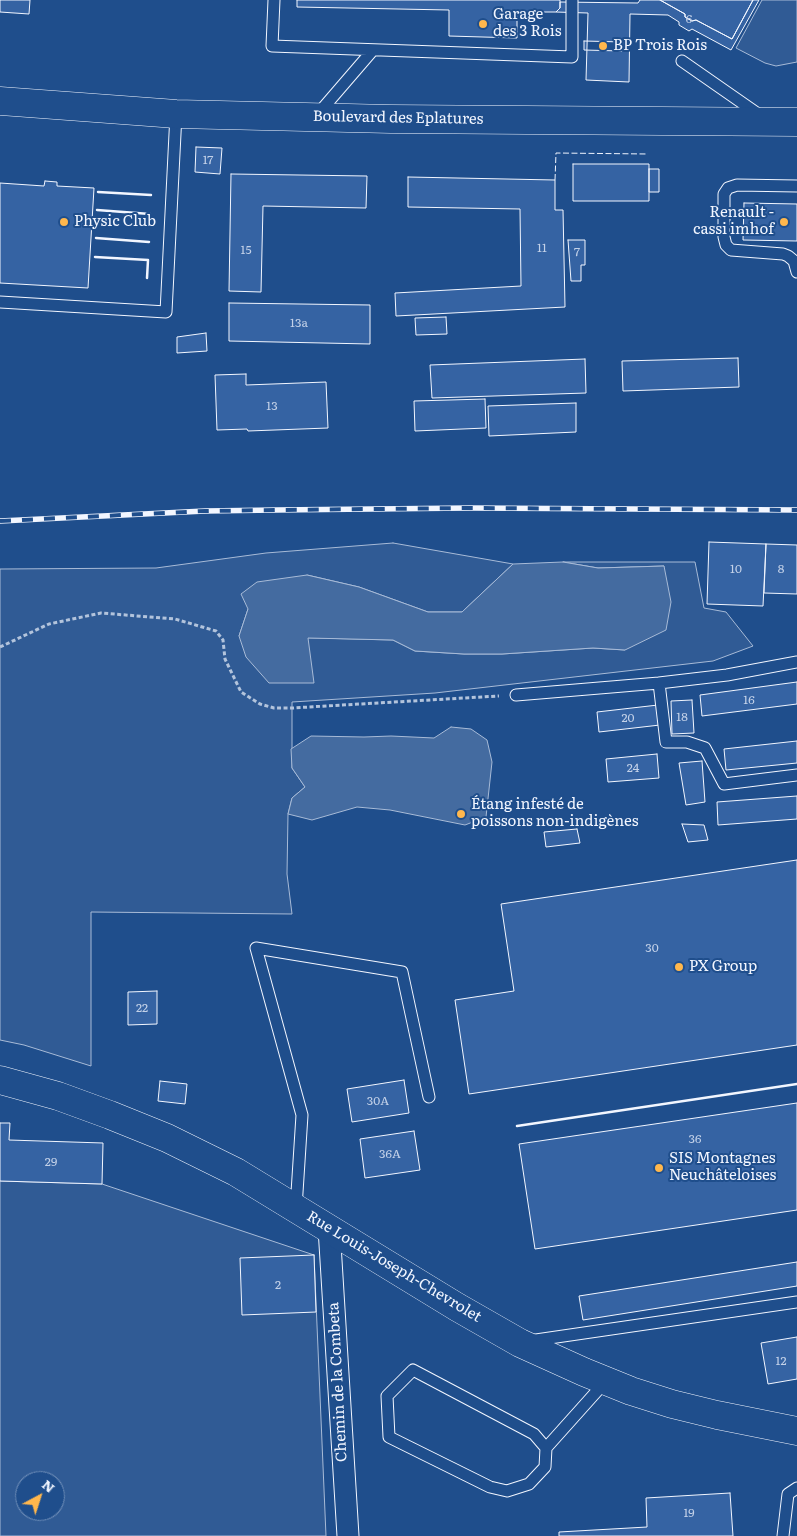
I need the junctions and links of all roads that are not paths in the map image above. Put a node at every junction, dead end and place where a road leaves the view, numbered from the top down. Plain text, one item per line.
1 (274, 0) edge
2 (572, 0) edge
3 (372, 50) junction
4 (682, 61) dead end
5 (0, 101) edge
6 (176, 114) junction
7 (315, 117) junction
8 (768, 122) junction
9 (797, 122) edge
10 (797, 186) edge
11 (797, 272) edge
12 (0, 302) edge
13 (797, 662) edge
14 (659, 683) junction
15 (516, 695) road end
16 (797, 775) edge
17 (0, 1080) edge
18 (429, 1097) dead end
19 (296, 1208) junction
20 (329, 1228) junction
21 (797, 1302) edge
22 (520, 1343) junction
23 (606, 1381) junction
24 (797, 1431) edge
25 (546, 1448) junction
26 (797, 1488) edge
27 (348, 1536) edge
28 (783, 1536) edge

1 - 3 lane
2 - 3 lane
3 - 7 lane
4 - 8 lane
5 - 6 main road, Boulevard des Eplatures
6 - 7 main road, Boulevard des Eplatures
6 - 12 lane
7 - 8 main road, Boulevard des Eplatures
8 - 9 main road, Boulevard des Eplatures
10 - 11 lane
13 - 14 lane
14 - 15 lane
14 - 16 lane
17 - 19 main road, Rue Louis-Joseph-Chevrolet
18 - 19 lane
19 - 20 main road, Rue Louis-Joseph-Chevrolet
20 - 22 main road, Rue Louis-Joseph-Chevrolet
20 - 27 street, Chemin de la Combeta
21 - 22 lane
22 - 23 main road, Rue Louis-Joseph-Chevrolet
23 - 24 main road, Rue Louis-Joseph-Chevrolet
23 - 25 lane
25 - 25 lane
26 - 28 lane

